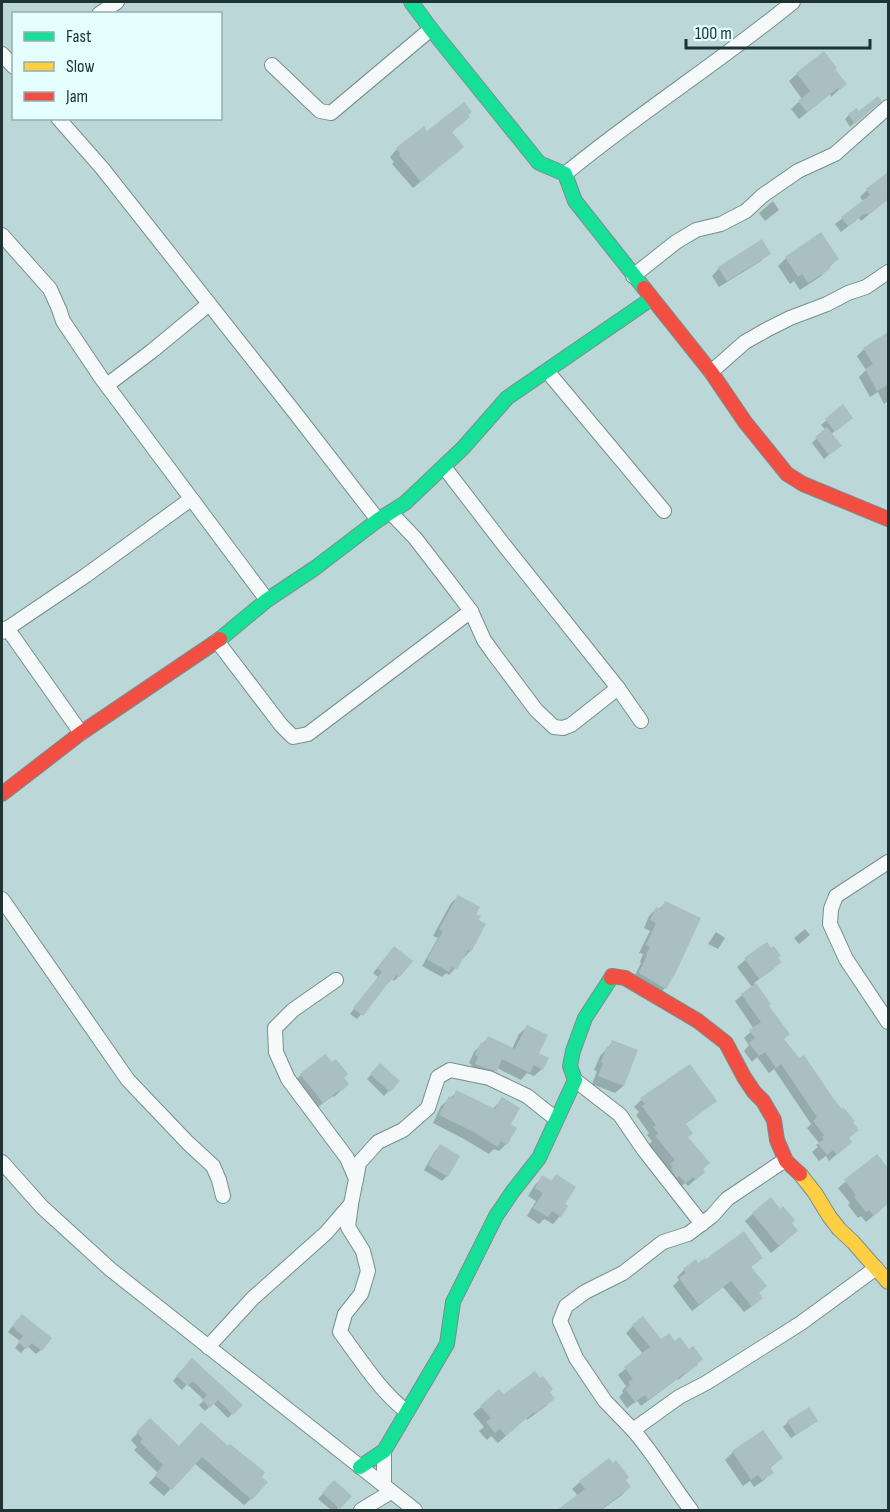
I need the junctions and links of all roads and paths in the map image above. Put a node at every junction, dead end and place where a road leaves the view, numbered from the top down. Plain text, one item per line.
1 (117, 2) edge
2 (411, 2) edge
3 (793, 2) edge
4 (102, 12) edge
5 (430, 29) junction
6 (2, 53) edge
7 (12, 65) edge
8 (272, 65) dead end
9 (888, 107) edge
10 (60, 120) edge
11 (565, 174) junction
12 (2, 235) edge
13 (888, 272) edge
14 (633, 276) junction
15 (651, 299) junction
16 (209, 304) junction
17 (547, 370) junction
18 (711, 372) junction
19 (107, 385) junction
20 (444, 467) junction
21 (191, 499) junction
22 (664, 511) dead end
23 (391, 513) junction
24 (888, 519) edge
25 (378, 520) junction
26 (267, 600) junction
27 (471, 611) junction
28 (4, 630) edge
29 (217, 641) junction
30 (618, 688) junction
31 (641, 721) dead end
32 (81, 733) junction
33 (2, 794) edge
34 (888, 862) edge
35 (2, 899) edge
36 (336, 980) dead end
37 (888, 1022) edge
38 (575, 1080) junction
39 (556, 1119) junction
40 (786, 1161) junction
41 (2, 1165) edge
42 (356, 1179) junction
43 (223, 1196) dead end
44 (351, 1204) junction
45 (702, 1224) junction
46 (876, 1268) junction
47 (888, 1282) edge
48 (208, 1347) junction
49 (407, 1412) junction
50 (633, 1430) junction
51 (384, 1451) junction
52 (360, 1467) junction
53 (387, 1489) junction
54 (361, 1510) edge
55 (415, 1510) edge
56 (691, 1510) edge

1 - 4 street
2 - 5 street
3 - 11 street
5 - 8 street
5 - 11 street
6 - 7 street
9 - 14 street
10 - 16 street
11 - 14 street
12 - 19 street
13 - 18 street
14 - 15 street
15 - 17 street
15 - 18 street
16 - 19 street
16 - 25 street
17 - 20 street
17 - 22 street
18 - 24 street
19 - 21 street
20 - 23 street
20 - 30 street
21 - 26 street
21 - 28 street
23 - 25 street
23 - 27 street
25 - 26 street
26 - 29 street
27 - 29 street
27 - 30 street
28 - 32 street
29 - 32 street
30 - 31 street
32 - 33 street
34 - 37 street
35 - 43 street
36 - 42 street
38 - 39 street
38 - 40 street
38 - 45 street
39 - 42 street
39 - 49 street
40 - 45 street
40 - 46 street
41 - 48 street
42 - 44 street
44 - 48 street
44 - 49 street
45 - 50 street
46 - 47 street
46 - 50 street
48 - 52 street
49 - 51 street
50 - 56 street
51 - 52 street
51 - 53 street
52 - 53 street
53 - 54 street
53 - 55 street

